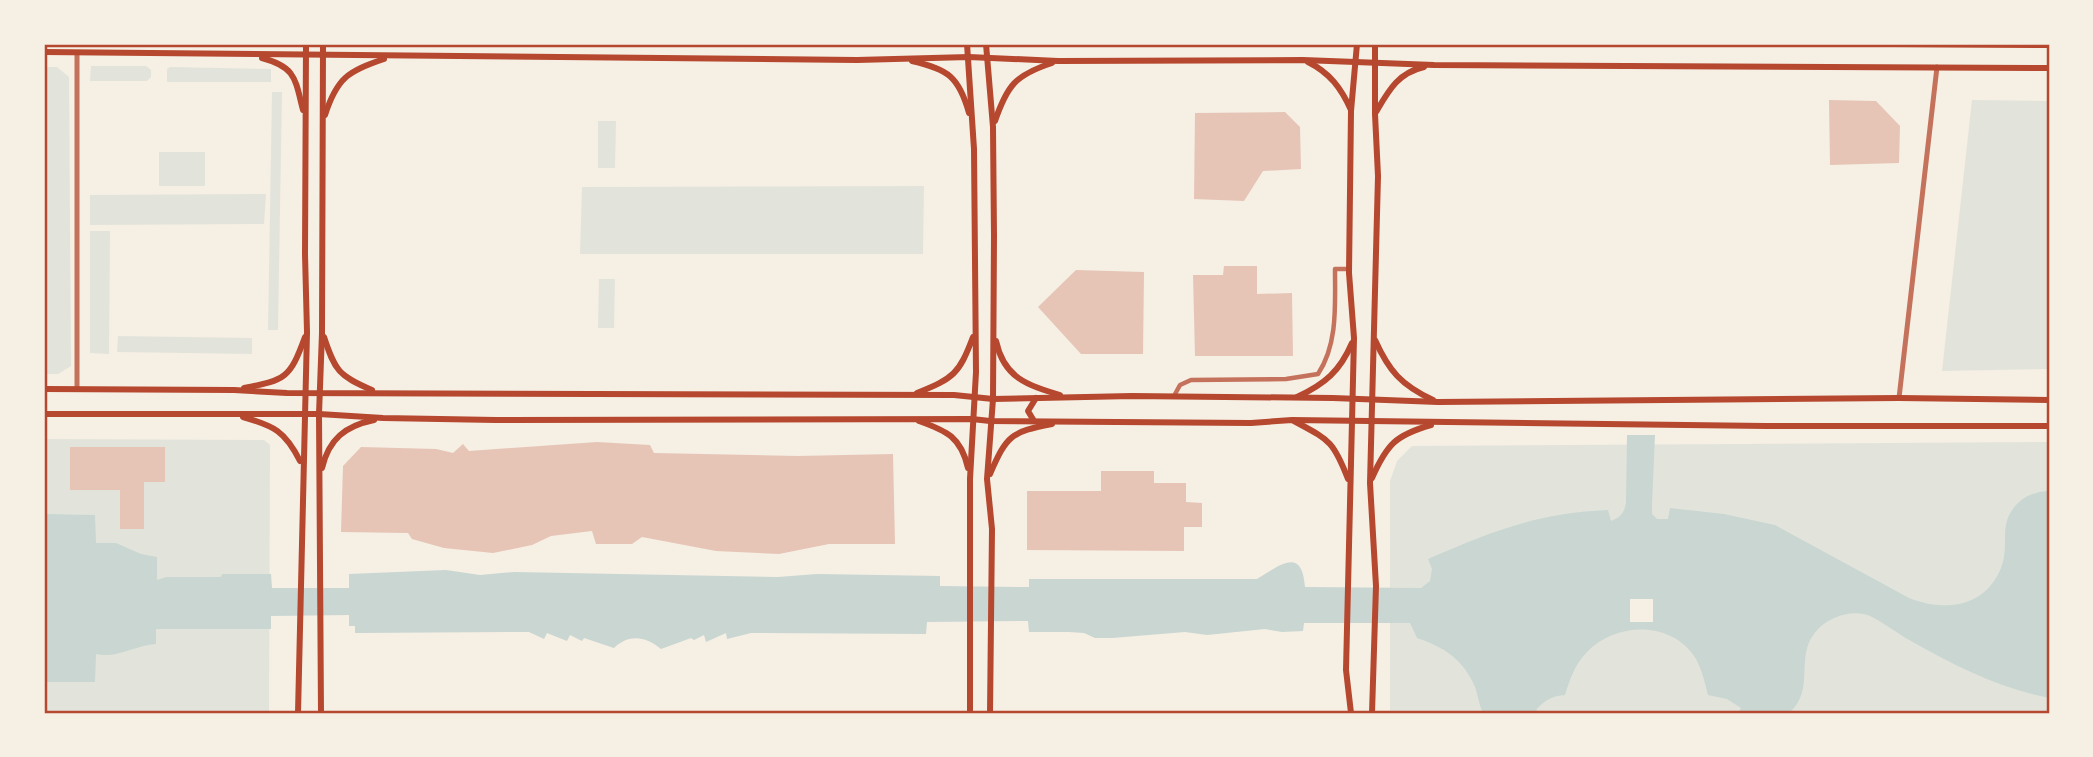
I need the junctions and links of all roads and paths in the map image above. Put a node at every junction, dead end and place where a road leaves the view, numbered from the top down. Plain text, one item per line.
1 (306, 44) edge
2 (323, 44) edge
3 (967, 44) edge
4 (986, 44) edge
5 (1357, 44) edge
6 (1375, 44) edge
7 (1433, 44) edge
8 (1472, 44) edge
9 (1895, 44) edge
10 (2049, 45) edge
11 (44, 52) edge
12 (78, 53) junction
13 (250, 55) junction
14 (306, 55) junction
15 (323, 56) junction
16 (389, 57) junction
17 (969, 57) junction
18 (900, 59) junction
19 (988, 59) junction
20 (1303, 60) junction
21 (1058, 61) junction
22 (1375, 61) junction
23 (1355, 62) junction
24 (1434, 65) junction
25 (1937, 67) junction
26 (2049, 68) edge
27 (1351, 111) junction
28 (1375, 114) junction
29 (305, 119) junction
30 (323, 120) junction
31 (972, 123) junction
32 (993, 127) junction
33 (1349, 269) junction
34 (993, 331) junction
35 (307, 332) junction
36 (322, 332) junction
37 (975, 332) junction
38 (1354, 338) junction
39 (1374, 338) junction
40 (44, 389) edge
41 (77, 389) junction
42 (234, 390) junction
43 (305, 393) junction
44 (320, 393) junction
45 (377, 393) junction
46 (913, 395) junction
47 (974, 396) junction
48 (1174, 396) junction
49 (1066, 397) junction
50 (1036, 398) junction
51 (1293, 398) junction
52 (1353, 398) junction
53 (1899, 398) junction
54 (993, 399) junction
55 (1373, 399) junction
56 (2049, 400) edge
57 (1438, 402) junction
58 (44, 414) edge
59 (319, 414) junction
60 (234, 415) junction
61 (304, 415) junction
62 (383, 418) junction
63 (914, 419) junction
64 (972, 419) junction
65 (1292, 420) junction
66 (990, 421) junction
67 (1034, 421) junction
68 (1351, 421) junction
69 (1065, 422) junction
70 (1372, 422) junction
71 (1438, 423) junction
72 (2049, 426) edge
73 (302, 465) junction
74 (320, 477) junction
75 (970, 479) junction
76 (987, 479) junction
77 (1370, 483) junction
78 (1350, 484) junction
79 (298, 713) edge
80 (321, 713) edge
81 (970, 713) edge
82 (990, 713) edge
83 (1351, 713) edge
84 (1372, 713) edge

1 - 14 main road
2 - 15 main road
3 - 17 main road
4 - 19 main road
5 - 23 main road
6 - 7 main road
6 - 22 main road
7 - 8 main road
9 - 10 main road
11 - 12 main road
12 - 13 main road
12 - 41 street
13 - 14 main road
13 - 29 main road
14 - 15 main road
14 - 29 main road
15 - 16 main road
15 - 30 main road
16 - 18 main road
16 - 30 main road
17 - 18 main road
17 - 19 main road
17 - 31 main road
18 - 31 main road
19 - 21 main road
19 - 32 main road
20 - 21 main road
20 - 23 main road
20 - 27 main road
21 - 32 main road
22 - 23 main road
22 - 24 main road
22 - 28 main road
23 - 27 main road
24 - 25 main road
24 - 28 main road
25 - 26 main road
25 - 53 street
27 - 33 main road
28 - 39 main road
29 - 35 main road
30 - 36 main road
31 - 37 main road
32 - 34 main road
33 - 38 main road
33 - 48 street
34 - 49 main road
34 - 54 main road
35 - 42 main road
35 - 43 main road
36 - 44 main road
36 - 45 main road
37 - 46 main road
37 - 47 main road
38 - 51 main road
38 - 52 main road
39 - 55 main road
39 - 57 main road
40 - 41 main road
41 - 42 main road
42 - 43 main road
43 - 44 main road
43 - 61 main road
44 - 45 main road
44 - 59 main road
45 - 46 main road
46 - 47 main road
47 - 54 main road
47 - 64 main road
48 - 49 main road
48 - 51 main road
49 - 50 main road
50 - 54 main road
50 - 67 main road
51 - 52 main road
52 - 55 main road
52 - 68 main road
53 - 56 main road
53 - 57 main road
54 - 66 main road
55 - 57 main road
55 - 70 main road
58 - 60 main road
59 - 61 main road
59 - 62 main road
59 - 74 main road
60 - 61 main road
60 - 73 main road
61 - 73 main road
62 - 63 main road
62 - 74 main road
63 - 64 main road
63 - 75 main road
64 - 66 main road
64 - 75 main road
65 - 68 main road
65 - 69 main road
65 - 78 main road
66 - 67 main road
66 - 76 main road
67 - 69 main road
68 - 70 main road
68 - 78 main road
69 - 76 main road
70 - 71 main road
70 - 77 main road
71 - 72 main road
71 - 77 main road
73 - 79 main road
74 - 80 main road
75 - 81 main road
76 - 82 main road
77 - 84 main road
78 - 83 main road

